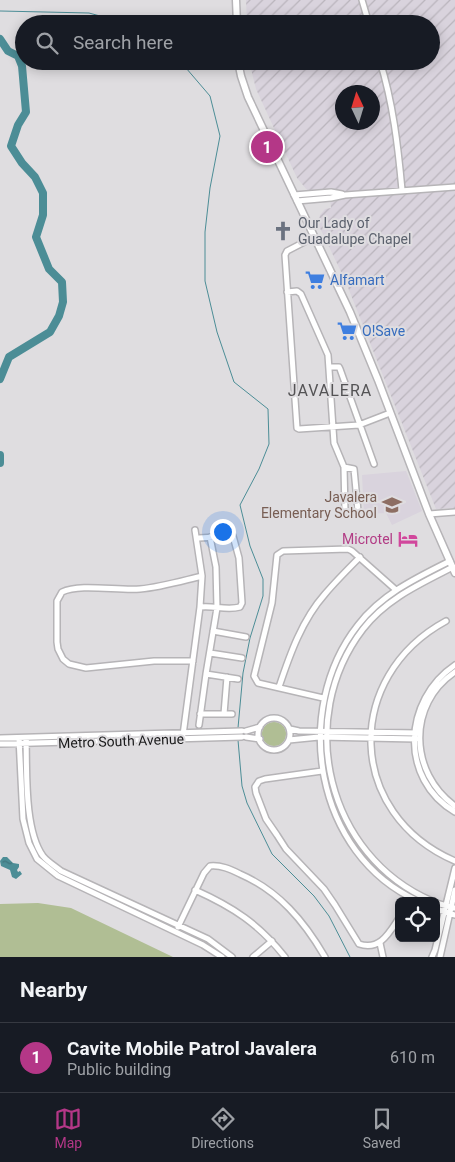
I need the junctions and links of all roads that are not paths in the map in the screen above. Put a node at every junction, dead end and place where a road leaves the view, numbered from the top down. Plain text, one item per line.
1 (236, 0) edge
2 (362, 0) edge
3 (237, 15) edge
4 (366, 15) edge
5 (240, 70) edge
6 (383, 70) edge
7 (455, 186) edge
8 (402, 190) junction
9 (296, 198) junction
10 (314, 237) junction
11 (287, 292) junction
12 (329, 367) junction
13 (390, 413) junction
14 (359, 424) junction
15 (332, 427) junction
16 (374, 464) dead end
17 (344, 467) junction
18 (455, 512) edge
19 (429, 514) junction
20 (195, 530) dead end
21 (210, 537) junction
22 (199, 538) dead end
23 (360, 557) junction
24 (453, 566) edge
25 (202, 576) junction
26 (396, 590) junction
27 (200, 607) junction
28 (217, 608) junction
29 (446, 621) dead end
30 (213, 631) junction
31 (246, 637) dead end
32 (210, 653) junction
33 (242, 658) dead end
34 (192, 661) junction
35 (455, 666) edge
36 (455, 672) edge
37 (206, 674) junction
38 (227, 677) junction
39 (238, 679) dead end
40 (279, 687) junction
41 (323, 698) junction
42 (200, 714) junction
43 (224, 714) junction
44 (232, 714) dead end
45 (199, 725) dead end
46 (260, 726) junction
47 (290, 729) junction
48 (243, 734) junction
49 (319, 734) junction
50 (326, 734) junction
51 (183, 735) junction
52 (371, 735) junction
53 (417, 736) junction
54 (0, 738) edge
55 (260, 739) junction
56 (289, 740) junction
57 (19, 741) junction
58 (26, 741) junction
59 (0, 744) edge
60 (322, 771) junction
61 (455, 806) edge
62 (455, 812) edge
63 (455, 861) edge
64 (455, 868) edge
65 (195, 890) junction
66 (455, 890) edge
67 (407, 897) edge
68 (424, 897) edge
69 (450, 910) edge
70 (395, 924) edge
71 (179, 926) junction
72 (176, 932) junction
73 (272, 941) junction
74 (380, 943) junction
75 (222, 957) edge
76 (232, 957) edge
77 (253, 957) edge
78 (285, 957) edge
79 (325, 957) edge
80 (383, 957) edge
81 (432, 957) edge
82 (440, 957) edge

1 - 3 main road
2 - 4 street
5 - 9 main road
6 - 8 street
7 - 8 street
8 - 9 street
9 - 10 main road
10 - 11 street
10 - 13 main road
11 - 12 street
11 - 15 street
12 - 14 street
12 - 15 street
13 - 14 street
13 - 19 main road
14 - 15 street
14 - 16 street
15 - 17 street
17 - 17 street
18 - 19 street
19 - 24 main road
20 - 25 street
21 - 22 street
21 - 28 street
21 - 28 street
23 - 26 street
23 - 40 street
23 - 40 street
24 - 26 street
24 - 50 street
25 - 27 street
25 - 34 street
26 - 41 street
27 - 28 street
27 - 34 street
28 - 30 street
29 - 52 street
30 - 31 street
30 - 32 street
32 - 33 street
32 - 37 street
34 - 51 street
35 - 53 street
36 - 53 street
37 - 38 street
37 - 42 street
38 - 39 street
38 - 43 street
40 - 41 street
41 - 49 street
42 - 43 street
42 - 45 street
43 - 44 street
46 - 47 street, Metro South Avenue
46 - 48 street, Metro South Avenue
46 - 55 street
47 - 49 street, Metro South Avenue
47 - 56 street
48 - 51 street, Metro South Avenue
48 - 55 street, Metro South Avenue
49 - 50 street, Metro South Avenue
49 - 56 street, Metro South Avenue
49 - 60 street
50 - 52 street, Metro South Avenue
50 - 68 street
51 - 58 street, Metro South Avenue
52 - 53 street, Metro South Avenue
52 - 63 street
53 - 61 street
53 - 62 street
54 - 57 street, Metro South Avenue
55 - 56 street, Metro South Avenue
57 - 58 street, Metro South Avenue
57 - 59 street, Metro South Avenue
57 - 72 street
58 - 71 street
60 - 67 street
60 - 74 street
64 - 69 street
65 - 71 street
65 - 73 street
65 - 79 street
66 - 69 street
69 - 81 street
69 - 82 street
70 - 74 street
71 - 72 street
71 - 76 street
72 - 75 street
73 - 77 street
73 - 78 street
74 - 80 street

